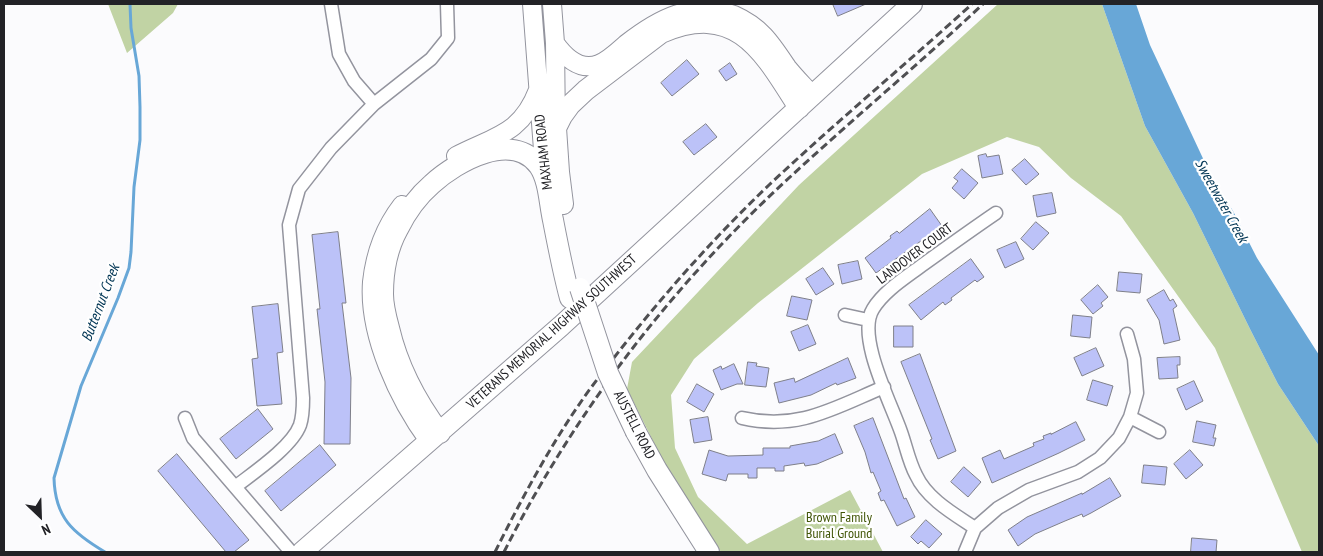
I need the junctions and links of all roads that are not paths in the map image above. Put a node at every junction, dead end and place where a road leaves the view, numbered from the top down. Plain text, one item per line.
1 (331, 4) edge
2 (447, 4) edge
3 (532, 4) edge
4 (552, 4) edge
5 (912, 4) edge
6 (555, 43) junction
7 (538, 90) junction
8 (806, 102) junction
9 (374, 104) junction
10 (556, 128) junction
11 (545, 176) junction
12 (996, 213) dead end
13 (566, 256) junction
14 (575, 293) joint
15 (845, 315) dead end
16 (868, 320) junction
17 (1127, 334) dead end
18 (884, 387) junction
19 (1130, 417) junction
20 (185, 418) dead end
21 (742, 418) dead end
22 (1159, 432) dead end
23 (434, 437) junction
24 (631, 437) junction
25 (235, 487) junction
26 (975, 528) junction
27 (291, 552) edge
28 (302, 552) edge
29 (695, 552) edge
30 (709, 552) edge
31 (965, 552) edge

1 - 9 street
2 - 9 street
3 - 7 main road, MAXHAM ROAD
4 - 6 main road, MAXHAM ROAD
5 - 8 main road, VETERANS MEMORIAL HIGHWAY SOUTHWEST
6 - 8 main road
6 - 10 main road, MAXHAM ROAD
7 - 11 main road, MAXHAM ROAD
7 - 23 main road
8 - 10 main road
8 - 23 main road, VETERANS MEMORIAL HIGHWAY SOUTHWEST
9 - 25 street
10 - 13 main road, MAXHAM ROAD
11 - 13 main road, MAXHAM ROAD
11 - 23 main road
12 - 16 street, LANDOVER COURT
13 - 14 main road, MAXHAM ROAD
14 - 24 main road, AUSTELL ROAD
15 - 16 street
16 - 18 street
17 - 19 street
18 - 21 street
18 - 26 street
19 - 22 street
19 - 26 street
20 - 25 street
23 - 28 main road, VETERANS MEMORIAL HIGHWAY SOUTHWEST
24 - 29 main road, AUSTELL ROAD
24 - 30 main road, AUSTELL ROAD
25 - 27 street
26 - 31 street

